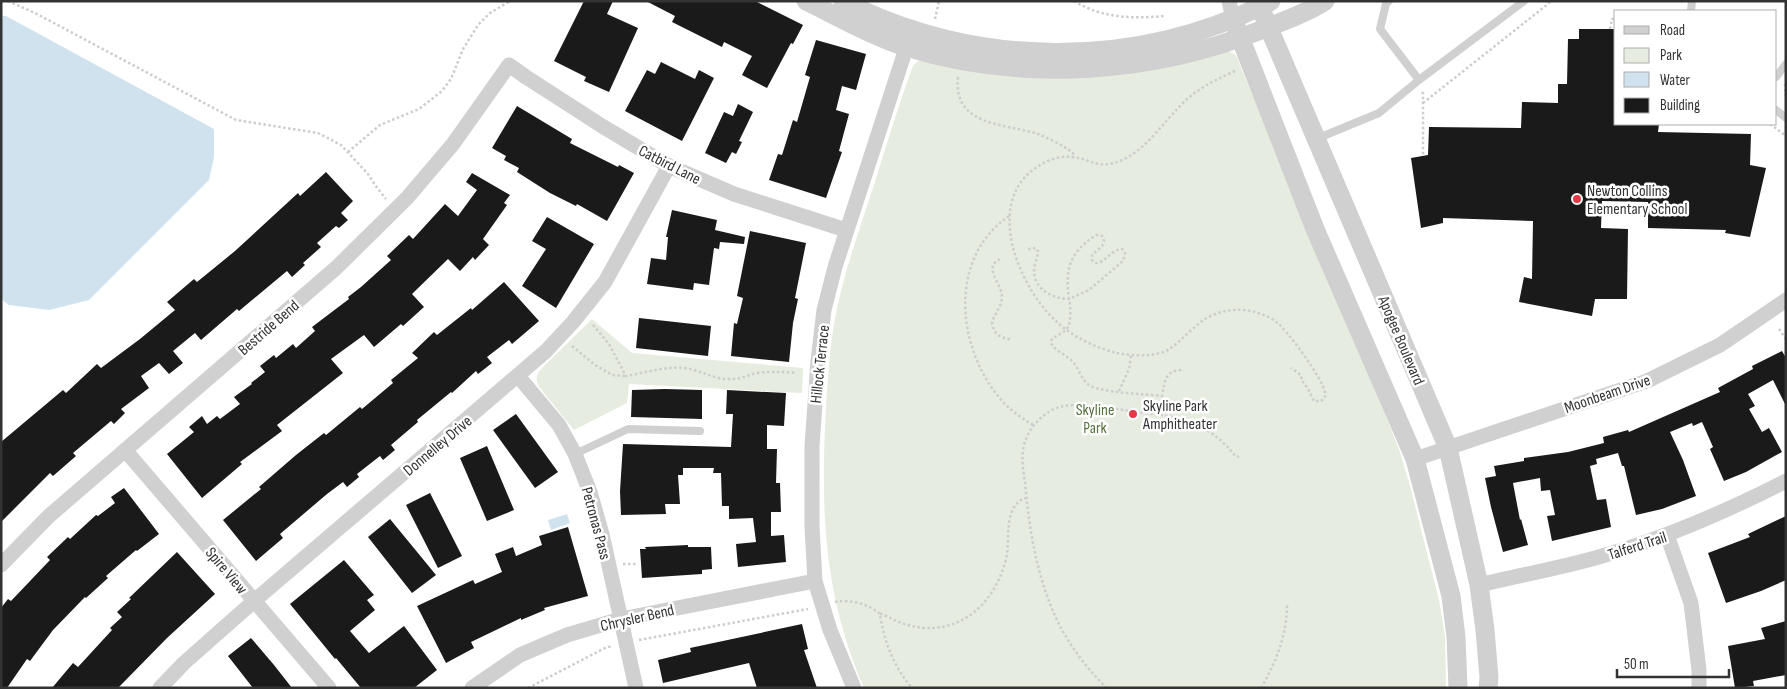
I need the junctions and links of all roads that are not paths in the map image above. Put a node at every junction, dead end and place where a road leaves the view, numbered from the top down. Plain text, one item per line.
1 (806, 1) edge
2 (843, 1) edge
3 (1325, 1) edge
4 (1389, 1) edge
5 (1524, 1) edge
6 (1262, 3) edge
7 (1231, 10) edge
8 (1268, 28) junction
9 (909, 38) junction
10 (1240, 39) junction
11 (1786, 64) edge
12 (509, 65) joint
13 (1777, 77) edge
14 (1419, 80) junction
15 (1316, 139) junction
16 (669, 166) junction
17 (846, 230) junction
18 (1786, 300) edge
19 (518, 376) junction
20 (700, 431) dead end
21 (1448, 448) junction
22 (125, 450) junction
23 (575, 454) junction
24 (1415, 459) junction
25 (1786, 481) edge
26 (1667, 535) junction
27 (1, 565) edge
28 (815, 580) junction
29 (1479, 585) junction
30 (254, 601) junction
31 (620, 619) junction
32 (160, 688) edge
33 (329, 688) edge
34 (472, 688) edge
35 (636, 688) edge
36 (854, 688) edge
37 (1458, 688) edge
38 (1488, 688) edge
39 (1699, 688) edge

1 - 9 street
2 - 9 street
3 - 8 street
4 - 14 lane
5 - 14 lane
6 - 7 street
6 - 8 street, Apogee Boulevard
7 - 9 street
7 - 10 street
8 - 10 street
8 - 15 street, Apogee Boulevard
9 - 10 street
9 - 17 street, Hillock Terrace
10 - 24 street
11 - 13 lane
12 - 16 street, Catbird Lane
12 - 22 street, Bestride Bend
14 - 15 lane
15 - 21 street, Apogee Boulevard
16 - 17 street, Catbird Lane
16 - 19 street, Donnelley Drive
17 - 28 street, Hillock Terrace
18 - 21 street, Moonbeam Drive
19 - 23 street, Petronas Pass
19 - 30 street, Donnelley Drive
20 - 23 lane
21 - 24 street, Moonbeam Drive
21 - 29 street, Apogee Boulevard
22 - 27 street, Bestride Bend
22 - 30 street, Spire View
23 - 31 street, Petronas Pass
24 - 37 street
25 - 26 street, Talferd Trail
26 - 29 street, Talferd Trail
26 - 39 street
28 - 31 street, Chrysler Bend
28 - 36 street, Hillock Terrace
29 - 38 street, Apogee Boulevard
30 - 32 street, Donnelley Drive
30 - 33 street, Spire View
31 - 34 street, Chrysler Bend
31 - 35 street, Petronas Pass

